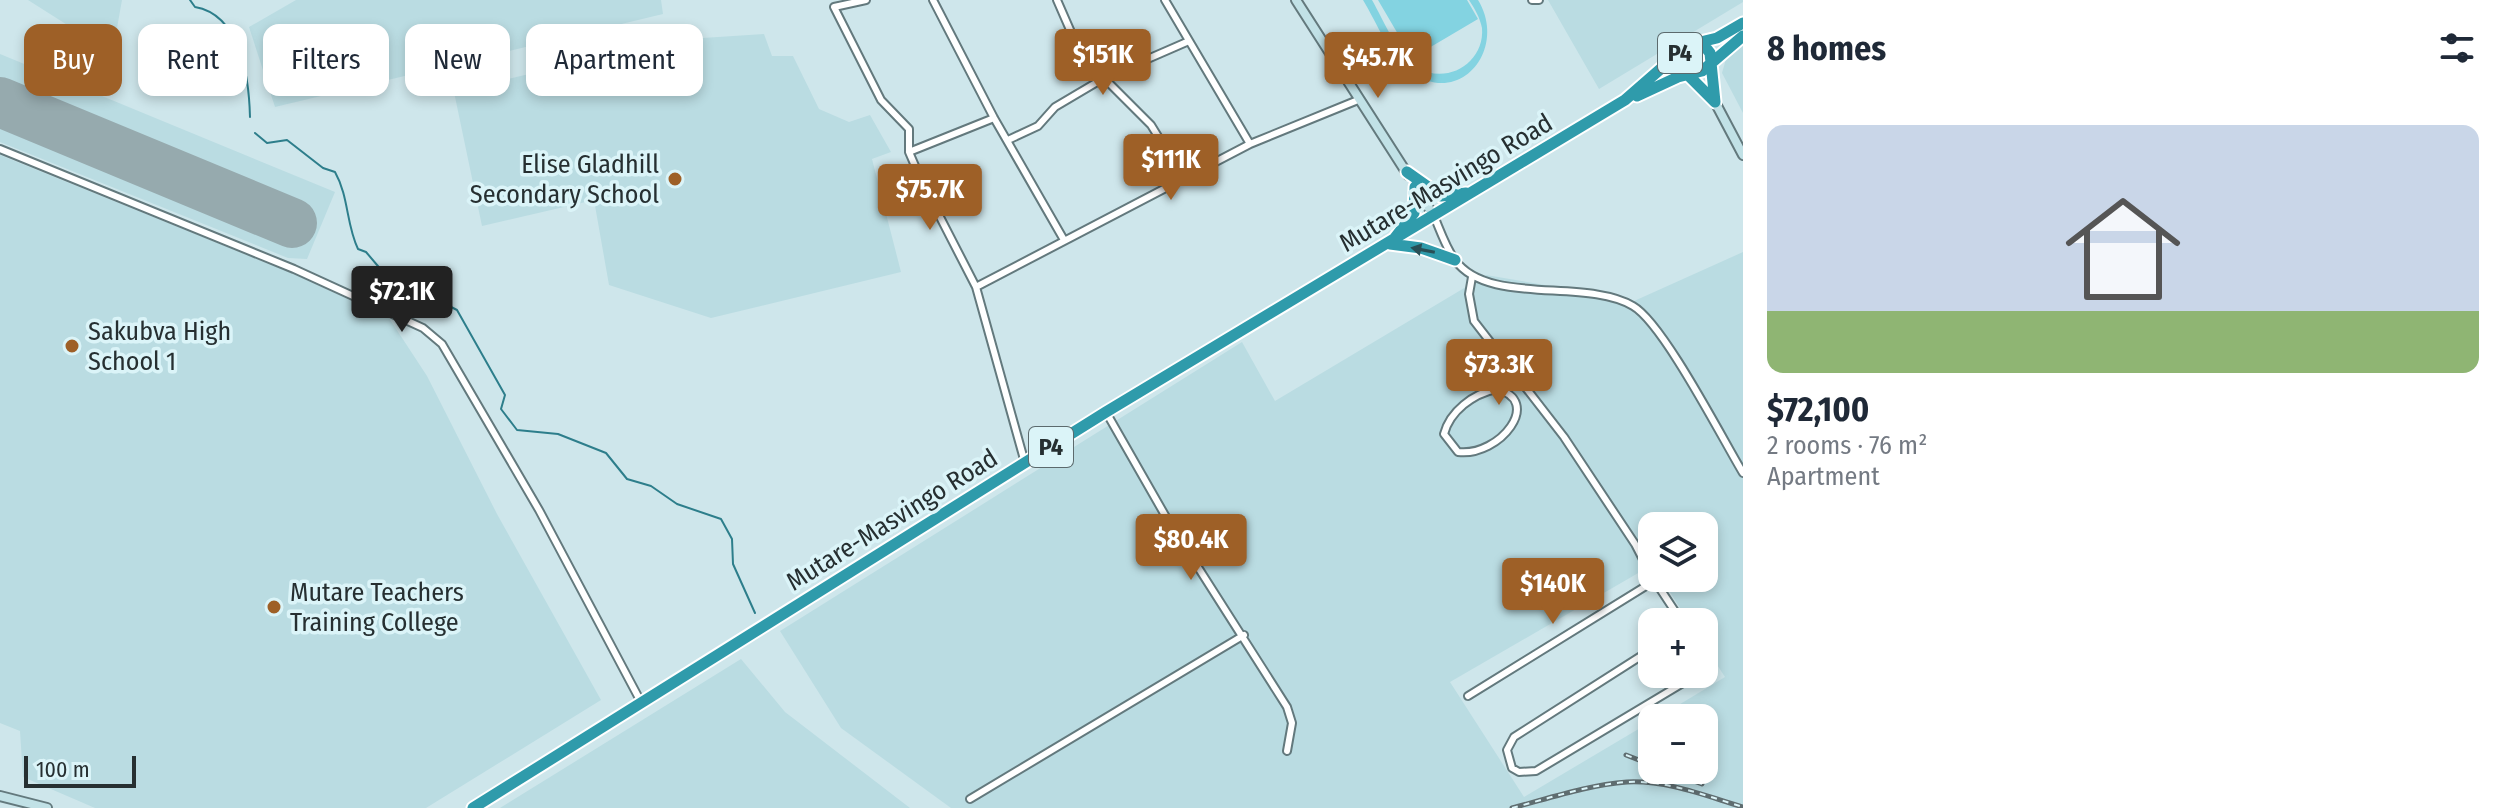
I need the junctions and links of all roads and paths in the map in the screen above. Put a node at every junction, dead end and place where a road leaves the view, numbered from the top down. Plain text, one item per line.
1 (866, 0) edge
2 (933, 0) edge
3 (1057, 0) edge
4 (1165, 0) edge
5 (1296, 0) edge
6 (1532, 0) edge
7 (1539, 0) edge
8 (1743, 23) edge
9 (1743, 36) edge
10 (1189, 41) junction
11 (1703, 44) junction
12 (1679, 54) junction
13 (1711, 61) junction
14 (1689, 74) junction
15 (1104, 78) junction
16 (1358, 100) junction
17 (1625, 100) junction
18 (1715, 102) junction
19 (994, 118) junction
20 (1008, 140) junction
21 (1250, 144) junction
22 (0, 149) edge
23 (909, 152) junction
24 (1743, 155) edge
25 (1407, 172) junction
26 (1183, 177) junction
27 (1415, 187) junction
28 (1475, 191) junction
29 (1434, 216) junction
30 (1064, 240) junction
31 (1390, 244) junction
32 (1455, 260) junction
33 (1472, 277) junction
34 (976, 287) junction
35 (1106, 412) junction
36 (1451, 446) joint
37 (1025, 463) junction
38 (1743, 473) edge
39 (1638, 550) edge
40 (1638, 588) edge
41 (1244, 635) junction
42 (1638, 658) edge
43 (1675, 688) edge
44 (1468, 696) dead end
45 (641, 702) junction
46 (1287, 751) dead end
47 (0, 796) edge
48 (970, 799) dead end
49 (47, 808) edge
50 (473, 808) edge

1 - 23 street
2 - 19 street
3 - 15 street
4 - 10 street
5 - 16 street
6 - 7 street
8 - 11 highway, Mutare-Masvingo Road / P4
9 - 13 highway, Mutare-Masvingo Road / P4
10 - 15 street
10 - 21 street
11 - 12 highway, Mutare-Masvingo Road / P4
11 - 13 highway
12 - 14 highway
12 - 17 highway, Mutare-Masvingo Road / P4
13 - 14 highway, Mutare-Masvingo Road / P4
13 - 18 highway
14 - 17 highway, Mutare-Masvingo Road / P4
14 - 18 highway
15 - 20 street
15 - 26 street
16 - 21 street
16 - 25 street
17 - 28 highway, Mutare-Masvingo Road / P4
18 - 24 street
19 - 20 street
19 - 23 street
20 - 30 street
21 - 26 street
22 - 45 street
23 - 34 street
25 - 27 street
25 - 28 highway
26 - 30 street
27 - 29 street
27 - 31 highway
28 - 29 highway, Mutare-Masvingo Road / P4
29 - 31 highway, Mutare-Masvingo Road / P4
29 - 32 street
30 - 34 street
32 -> 31 highway
31 - 35 highway, Mutare-Masvingo Road / P4
32 - 33 street
33 - 38 street
33 - 39 street
34 - 37 street
35 - 37 highway, Mutare-Masvingo Road / P4
35 - 41 street
36 - 36 street
37 - 45 highway, Mutare-Masvingo Road / P4
40 - 44 street
41 - 46 street
41 - 48 street
42 - 43 street
45 - 50 highway, Mutare-Masvingo Road / P4
47 - 49 street

